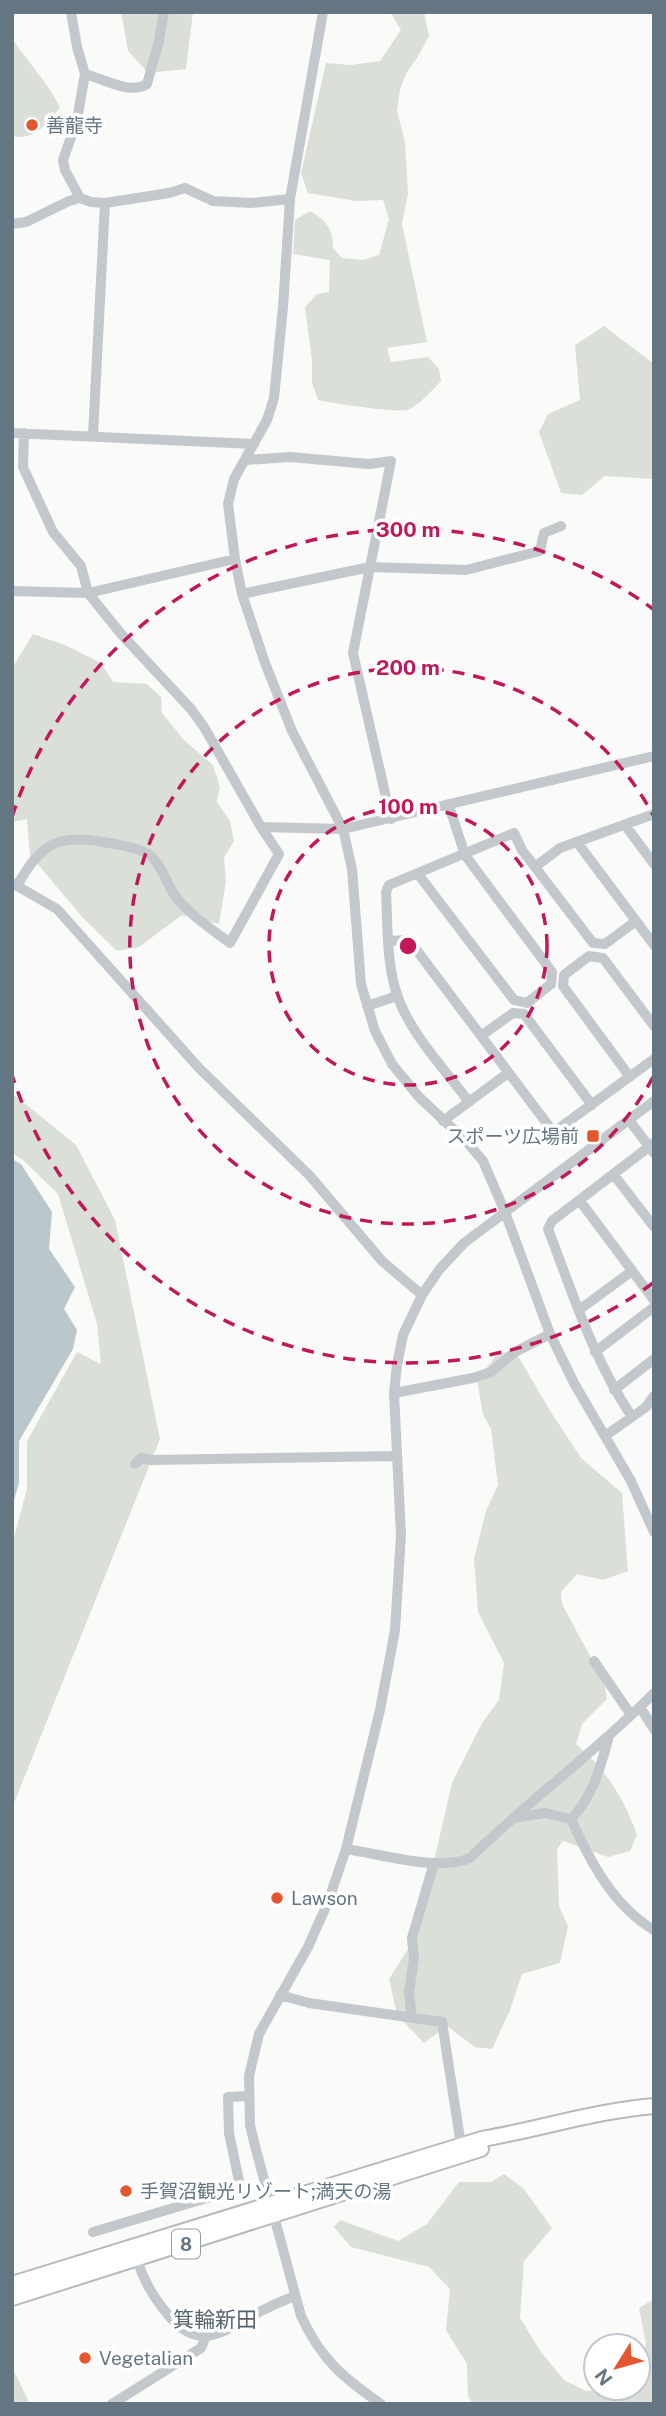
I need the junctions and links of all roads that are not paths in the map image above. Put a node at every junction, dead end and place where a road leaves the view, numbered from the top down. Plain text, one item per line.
1 (71, 12) edge
2 (164, 12) edge
3 (323, 12) edge
4 (85, 74) junction
5 (80, 198) junction
6 (290, 199) junction
7 (105, 203) junction
8 (12, 224) edge
9 (18, 433) edge
10 (93, 435) junction
11 (254, 444) junction
12 (246, 460) junction
13 (561, 526) dead end
14 (234, 559) junction
15 (370, 567) junction
16 (12, 590) edge
17 (88, 593) junction
18 (242, 594) junction
19 (654, 756) edge
20 (449, 806) junction
21 (654, 814) edge
22 (391, 819) junction
23 (625, 825) junction
24 (261, 827) junction
25 (343, 829) junction
26 (577, 842) junction
27 (465, 855) junction
28 (653, 863) edge
29 (535, 867) junction
30 (418, 874) junction
31 (15, 884) edge
32 (636, 921) junction
33 (389, 941) junction
34 (654, 945) edge
35 (397, 996) junction
36 (367, 1006) junction
37 (654, 1026) edge
38 (481, 1036) junction
39 (654, 1059) edge
40 (508, 1073) junction
41 (630, 1077) junction
42 (654, 1101) edge
43 (469, 1102) junction
44 (592, 1105) junction
45 (629, 1120) junction
46 (443, 1121) junction
47 (652, 1148) edge
48 (614, 1175) junction
49 (580, 1201) junction
50 (505, 1212) junction
51 (654, 1227) edge
52 (632, 1271) junction
53 (422, 1296) junction
54 (654, 1300) edge
55 (654, 1307) edge
56 (579, 1310) junction
57 (550, 1334) junction
58 (594, 1352) junction
59 (654, 1359) edge
60 (614, 1390) junction
61 (394, 1393) junction
62 (654, 1396) edge
63 (632, 1417) junction
64 (606, 1436) junction
65 (397, 1456) junction
66 (135, 1464) dead end
67 (654, 1532) edge
68 (594, 1661) dead end
69 (654, 1693) edge
70 (640, 1707) junction
71 (631, 1715) junction
72 (654, 1729) edge
73 (608, 1736) junction
74 (514, 1818) junction
75 (571, 1819) junction
76 (346, 1849) junction
77 (434, 1863) junction
78 (654, 1930) edge
79 (279, 1995) junction
80 (412, 2018) junction
81 (248, 2096) junction
82 (654, 2106) edge
83 (533, 2130) junction
84 (461, 2145) junction
85 (271, 2210) junction
86 (93, 2232) dead end
87 (137, 2259) junction
88 (97, 2264) junction
89 (12, 2284) edge
90 (295, 2296) junction
91 (12, 2298) edge
92 (206, 2336) junction
93 (112, 2404) edge
94 (381, 2404) edge

1 - 4 street
2 - 4 street
3 - 6 street
4 - 5 street
5 - 7 street
5 - 8 street
6 - 7 street
6 - 11 street
7 - 10 street
9 - 10 street
9 - 17 street
10 - 11 street
11 - 12 street
12 - 14 street
12 - 15 street
13 - 15 street
14 - 17 street
14 - 18 street
15 - 18 street
15 - 22 street
16 - 17 street
17 - 24 street
18 - 25 street
19 - 20 street
20 - 22 street
20 - 27 street
21 - 23 street
22 - 25 street
23 - 26 street
23 - 28 street
24 - 25 street
24 - 31 street
25 - 36 street
26 - 29 street
26 - 32 street
27 - 29 street
27 - 30 street
27 - 30 street
29 - 32 street
30 - 33 street
31 - 53 street
32 - 34 street
33 - 35 street
33 - 38 street
35 - 36 street
35 - 43 street
36 - 46 street
37 - 41 street
38 - 40 street
38 - 44 street
39 - 41 street
40 - 43 street
40 - 44 street
41 - 44 street
42 - 45 street
43 - 46 street
45 - 47 street
45 - 50 street
46 - 50 street
47 - 48 street
48 - 49 street
48 - 51 street
49 - 52 street
49 - 56 street
50 - 53 street
50 - 57 street
52 - 54 street
52 - 56 street
53 - 61 street
55 - 58 street
56 - 58 street
57 - 61 street
57 - 64 street
58 - 60 street
59 - 60 street
60 - 63 street
61 - 65 street
62 - 63 street
63 - 64 street
64 - 67 street
65 - 66 street
65 - 76 street
68 - 71 street
69 - 70 street
70 - 71 street
70 - 72 street
71 - 73 street
73 - 74 street
73 - 75 street
74 - 75 street
74 - 77 street
75 - 78 street
76 - 77 street
76 - 79 street
77 - 80 street
79 - 80 street
79 - 81 street
80 - 84 street
81 - 85 street
81 - 86 street
82 - 83 main road, 8
83 - 84 main road, 8
83 - 85 main road, 8
84 - 85 main road, 8
85 - 87 main road, 8
85 - 88 main road, 8
85 - 90 street
87 - 88 main road, 8
87 - 92 street
88 - 89 main road, 8
88 - 91 main road, 8
90 - 92 street
90 - 94 street
92 - 93 street

